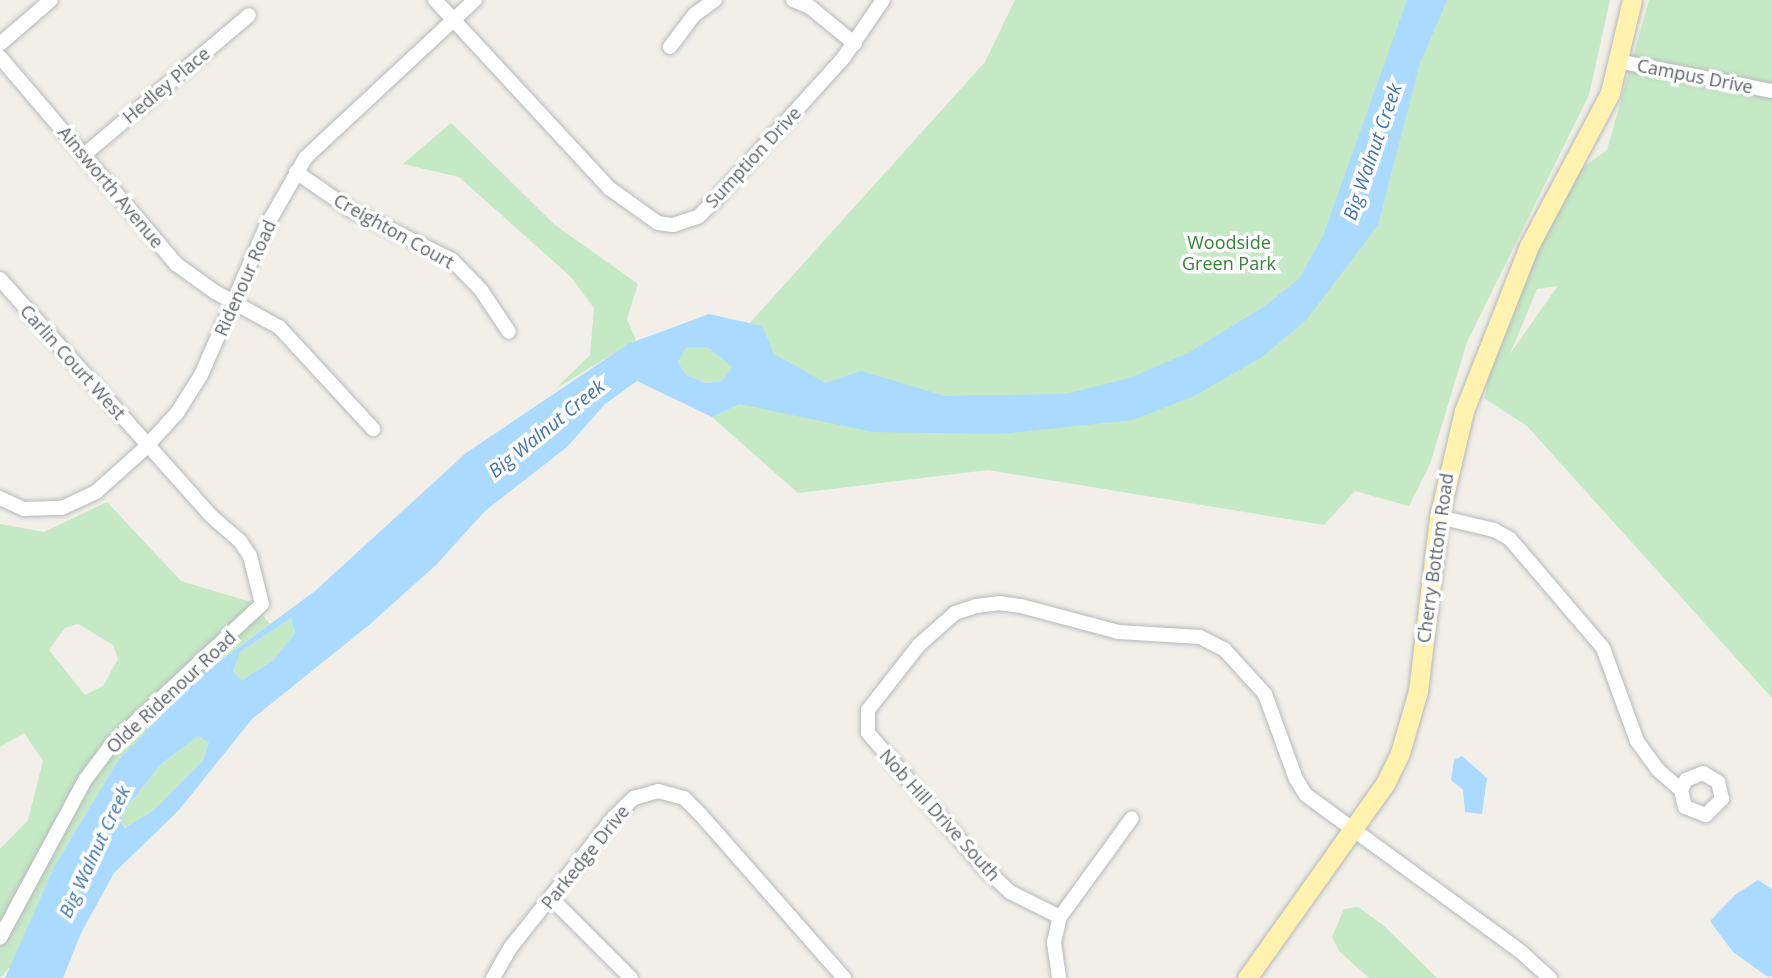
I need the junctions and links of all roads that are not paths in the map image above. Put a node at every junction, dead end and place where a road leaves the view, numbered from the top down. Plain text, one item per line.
1 (51, 0) edge
2 (435, 0) edge
3 (475, 0) edge
4 (715, 0) edge
5 (793, 0) edge
6 (883, 0) edge
7 (1632, 0) edge
8 (249, 15) dead end
9 (453, 20) junction
10 (0, 44) edge
11 (855, 44) junction
12 (670, 47) dead end
13 (0, 57) edge
14 (1617, 61) junction
15 (1772, 91) edge
16 (84, 155) junction
17 (296, 172) junction
18 (0, 279) edge
19 (235, 301) junction
20 (509, 332) dead end
21 (373, 429) dead end
22 (147, 445) junction
23 (0, 498) edge
24 (1439, 517) junction
25 (250, 556) joint
26 (1681, 790) dead end
27 (1132, 818) dead end
28 (1353, 831) junction
29 (551, 898) junction
30 (1060, 917) junction
31 (0, 938) edge
32 (1253, 976) edge
33 (493, 978) edge
34 (631, 978) edge
35 (844, 978) edge
36 (1059, 978) edge
37 (1550, 978) edge

1 - 10 street
2 - 9 street, Sumption Drive
3 - 9 street, Ridenour Road
4 - 12 street
5 - 11 street
6 - 11 street, Sumption Drive
7 - 14 main road, Cherry Bottom Road
8 - 16 street, Hedley Place
9 - 11 street, Sumption Drive
9 - 17 street, Ridenour Road
13 - 16 street, Ainsworth Avenue
14 - 15 street, Campus Drive
14 - 24 main road, Cherry Bottom Road
16 - 19 street, Ainsworth Avenue
17 - 19 street, Ridenour Road
17 - 20 street, Creighton Court
18 - 22 street, Carlin Court West
19 - 21 street, Ainsworth Avenue
19 - 22 street, Ridenour Road
22 - 23 street, Ridenour Road
22 - 25 street, Carlin Court West
24 - 26 street
24 - 28 main road, Cherry Bottom Road
25 - 31 street, Olde Ridenour Road
27 - 30 street
28 - 30 street, Nob Hill Drive South
28 - 32 main road, Cherry Bottom Road
28 - 37 street
29 - 33 street, Parkedge Drive
29 - 34 street
29 - 35 street, Parkedge Drive
30 - 36 street

